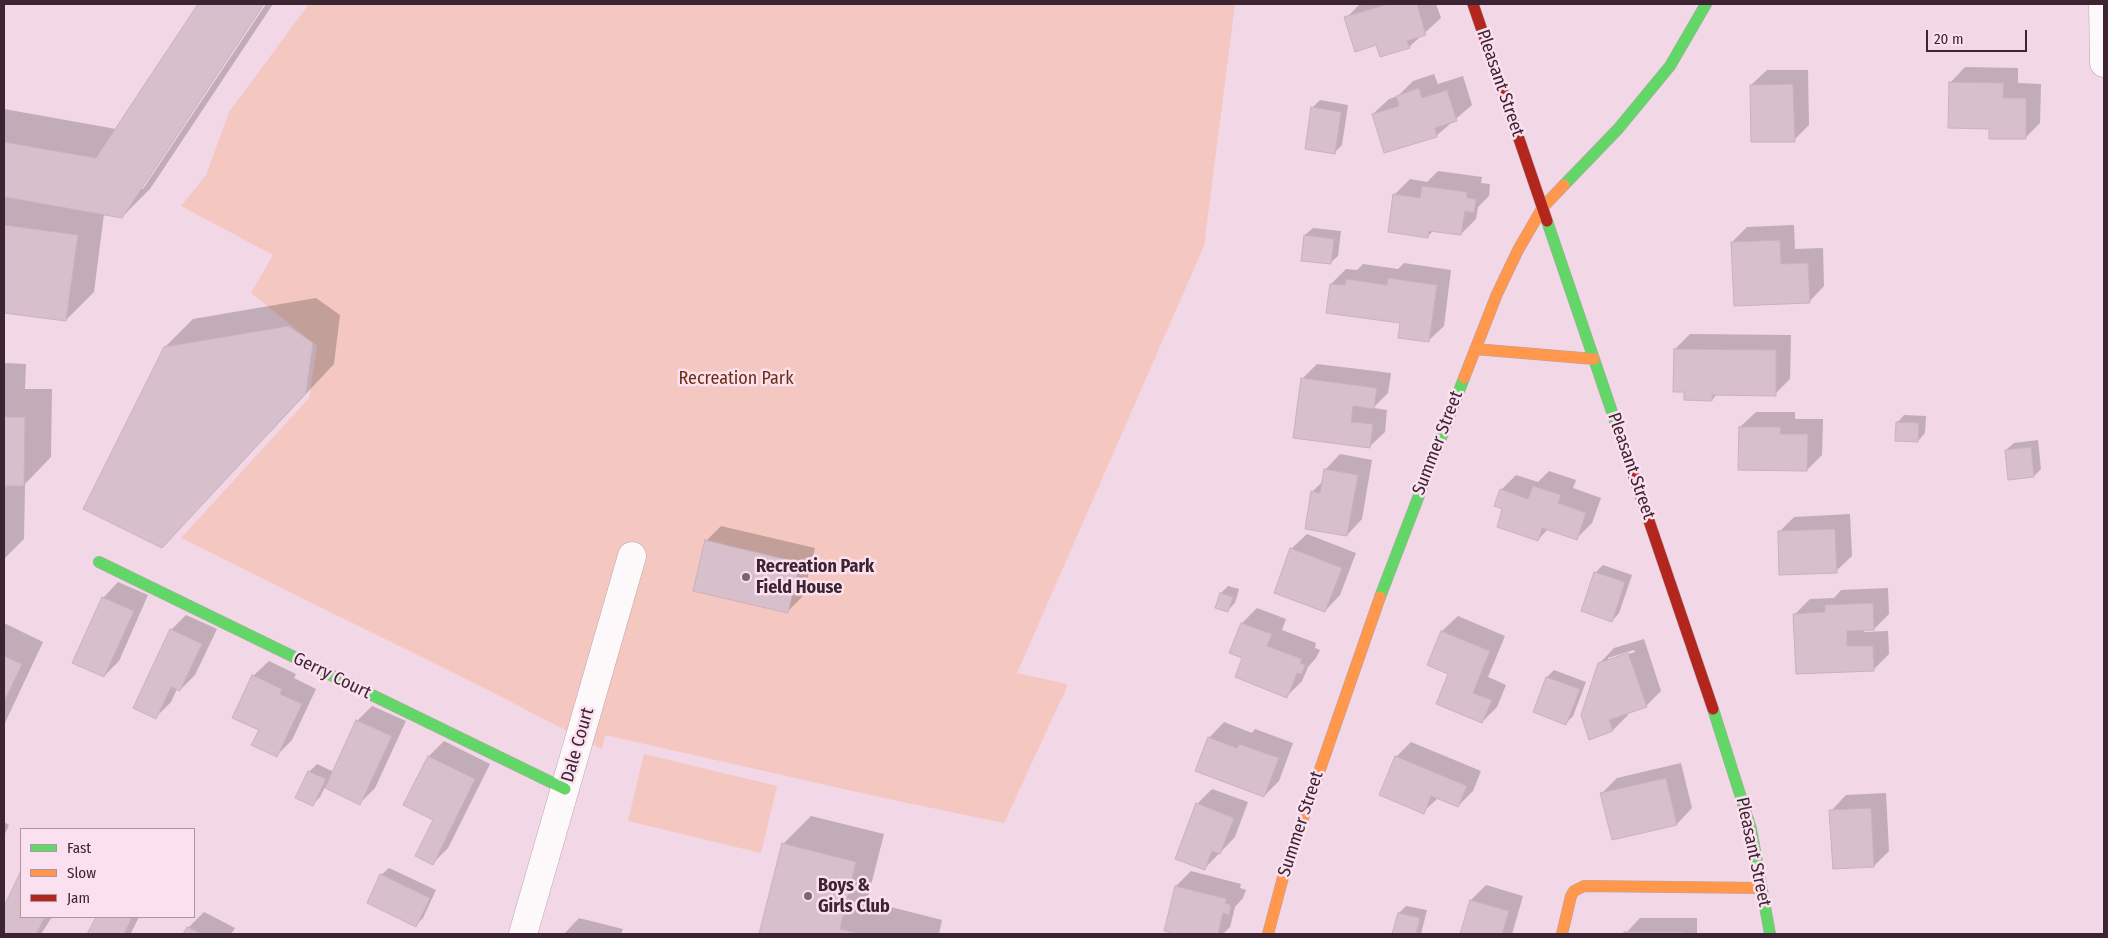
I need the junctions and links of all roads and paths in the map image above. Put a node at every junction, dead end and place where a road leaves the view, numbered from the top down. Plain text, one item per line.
1 (1473, 4) edge
2 (1706, 4) edge
3 (2103, 4) edge
4 (2104, 64) edge
5 (1543, 207) junction
6 (1475, 349) junction
7 (1594, 358) junction
8 (632, 556) dead end
9 (99, 562) dead end
10 (565, 789) junction
11 (1762, 888) junction
12 (523, 934) edge
13 (1268, 934) edge
14 (1562, 934) edge
15 (1770, 934) edge

1 - 5 street, Pleasant Street
2 - 5 street, Summer Street
3 - 4 street
5 - 6 street, Summer Street
5 - 7 street, Pleasant Street
6 - 7 street
6 - 13 street, Summer Street
7 - 11 street, Pleasant Street
8 - 10 street, Dale Court
9 - 10 street, Gerry Court
10 - 12 street, Dale Court
11 - 14 street
11 - 15 street, Pleasant Street

